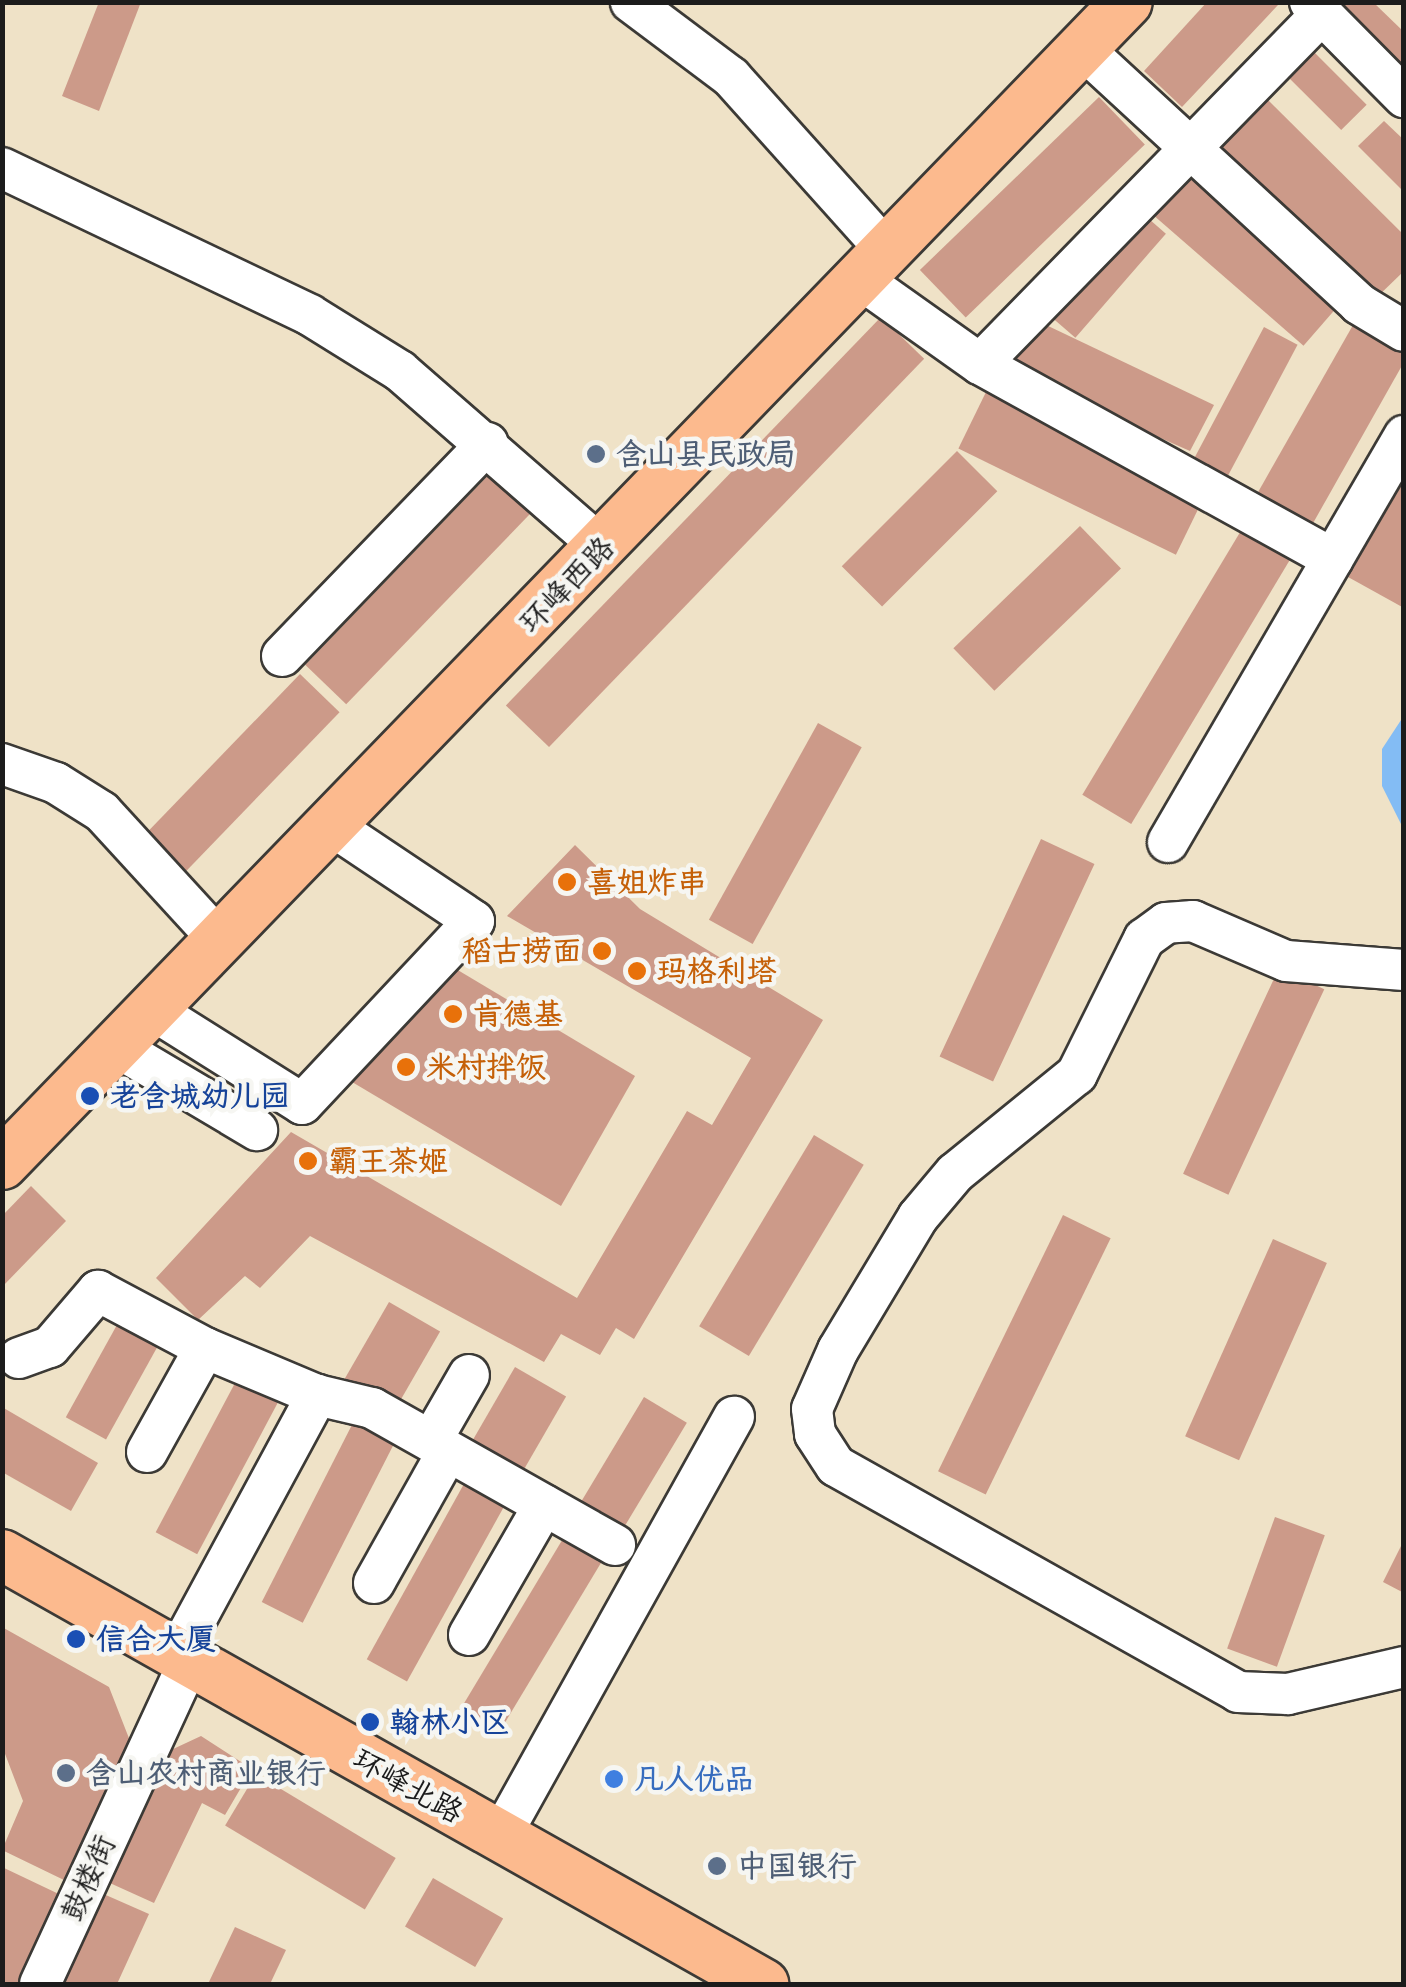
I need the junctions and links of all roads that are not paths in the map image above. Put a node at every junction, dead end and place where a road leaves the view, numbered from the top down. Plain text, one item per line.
1 (631, 2) edge
2 (1127, 2) edge
3 (1316, 8) edge
4 (1083, 49) junction
5 (1404, 97) edge
6 (1192, 149) junction
7 (2, 168) edge
8 (876, 267) junction
9 (1404, 331) edge
10 (980, 364) junction
11 (1404, 436) edge
12 (488, 443) junction
13 (603, 548) junction
14 (1333, 558) junction
15 (282, 656) dead end
16 (2, 764) edge
17 (332, 826) junction
18 (1168, 842) dead end
19 (220, 941) junction
20 (1404, 970) edge
21 (152, 1010) junction
22 (116, 1046) junction
23 (256, 1130) dead end
24 (2, 1164) edge
25 (205, 1348) junction
26 (19, 1358) dead end
27 (469, 1375) dead end
28 (316, 1395) junction
29 (734, 1417) dead end
30 (440, 1446) junction
31 (148, 1452) dead end
32 (544, 1505) junction
33 (614, 1546) dead end
34 (2, 1555) edge
35 (374, 1583) dead end
36 (469, 1635) dead end
37 (182, 1660) junction
38 (1404, 1666) edge
39 (500, 1837) junction
40 (40, 1984) edge
41 (764, 1984) edge

1 - 8 street
2 - 4 main road, 环峰西路
3 - 5 street
3 - 6 street
4 - 6 street
4 - 8 main road, 环峰西路
6 - 9 street
6 - 10 street
7 - 12 street
8 - 10 street
8 - 13 main road, 环峰西路
10 - 14 street
11 - 14 street
12 - 13 street
12 - 15 street
13 - 17 main road, 环峰西路
14 - 18 street
16 - 19 street
17 - 19 main road, 环峰西路
17 - 21 street
19 - 21 main road, 环峰西路
20 - 38 street
21 - 22 main road, 环峰西路
22 - 23 street
22 - 24 main road, 环峰西路
25 - 26 street
25 - 28 street
25 - 31 street
27 - 30 street
28 - 30 street
28 - 37 street, 鼓楼街
29 - 39 street
30 - 32 street
30 - 35 street
32 - 33 street
32 - 36 street
34 - 37 main road, 环峰北路
37 - 39 main road, 环峰北路
37 - 40 street, 鼓楼街
39 - 41 main road, 环峰北路

